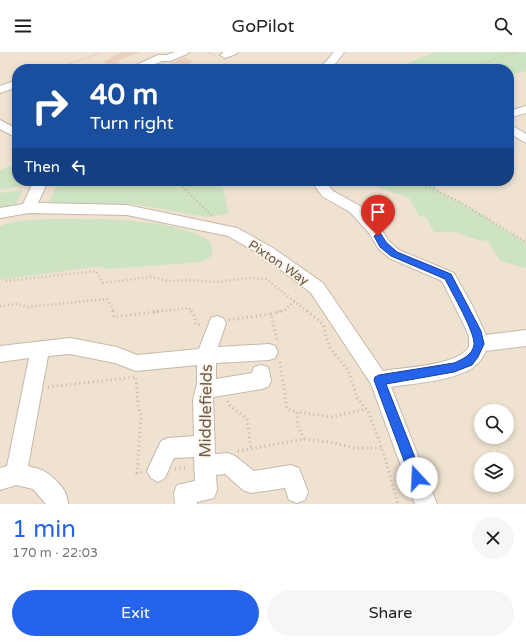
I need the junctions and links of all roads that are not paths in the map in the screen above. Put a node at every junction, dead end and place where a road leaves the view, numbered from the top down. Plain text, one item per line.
1 (184, 52) edge
2 (339, 52) edge
3 (147, 64) edge
4 (330, 64) edge
5 (12, 85) edge
6 (0, 90) edge
7 (526, 109) edge
8 (514, 113) edge
9 (0, 124) edge
10 (12, 131) edge
11 (514, 131) edge
12 (526, 139) edge
13 (30, 186) edge
14 (40, 186) edge
15 (322, 186) edge
16 (30, 202) junction
17 (0, 213) edge
18 (217, 323) road end
19 (525, 339) edge
20 (479, 344) junction
21 (40, 350) junction
22 (274, 351) road end
23 (0, 354) edge
24 (206, 356) junction
25 (261, 373) dead end
26 (379, 380) junction
27 (206, 389) junction
28 (210, 458) junction
29 (158, 471) road end
30 (8, 477) edge
31 (297, 492) dead end
32 (57, 504) edge
33 (186, 504) edge
34 (426, 504) edge

1 - 3 street
2 - 4 street
5 - 6 street
7 - 8 street
9 - 10 street
11 - 12 street
13 - 16 street
14 - 16 street
15 - 20 street
16 - 17 street, Pixton Way
16 - 26 street, Pixton Way
18 - 24 street
19 - 20 street
20 - 26 street
21 - 23 street, Middlefields
21 - 24 street, Middlefields
21 - 30 street
22 - 24 street, Middlefields
24 - 27 street, Middlefields
25 - 27 street
26 - 34 street, Pixton Way
27 - 28 street, Middlefields
28 - 29 street
28 - 31 street
28 - 33 street, Middlefields
30 - 32 street

